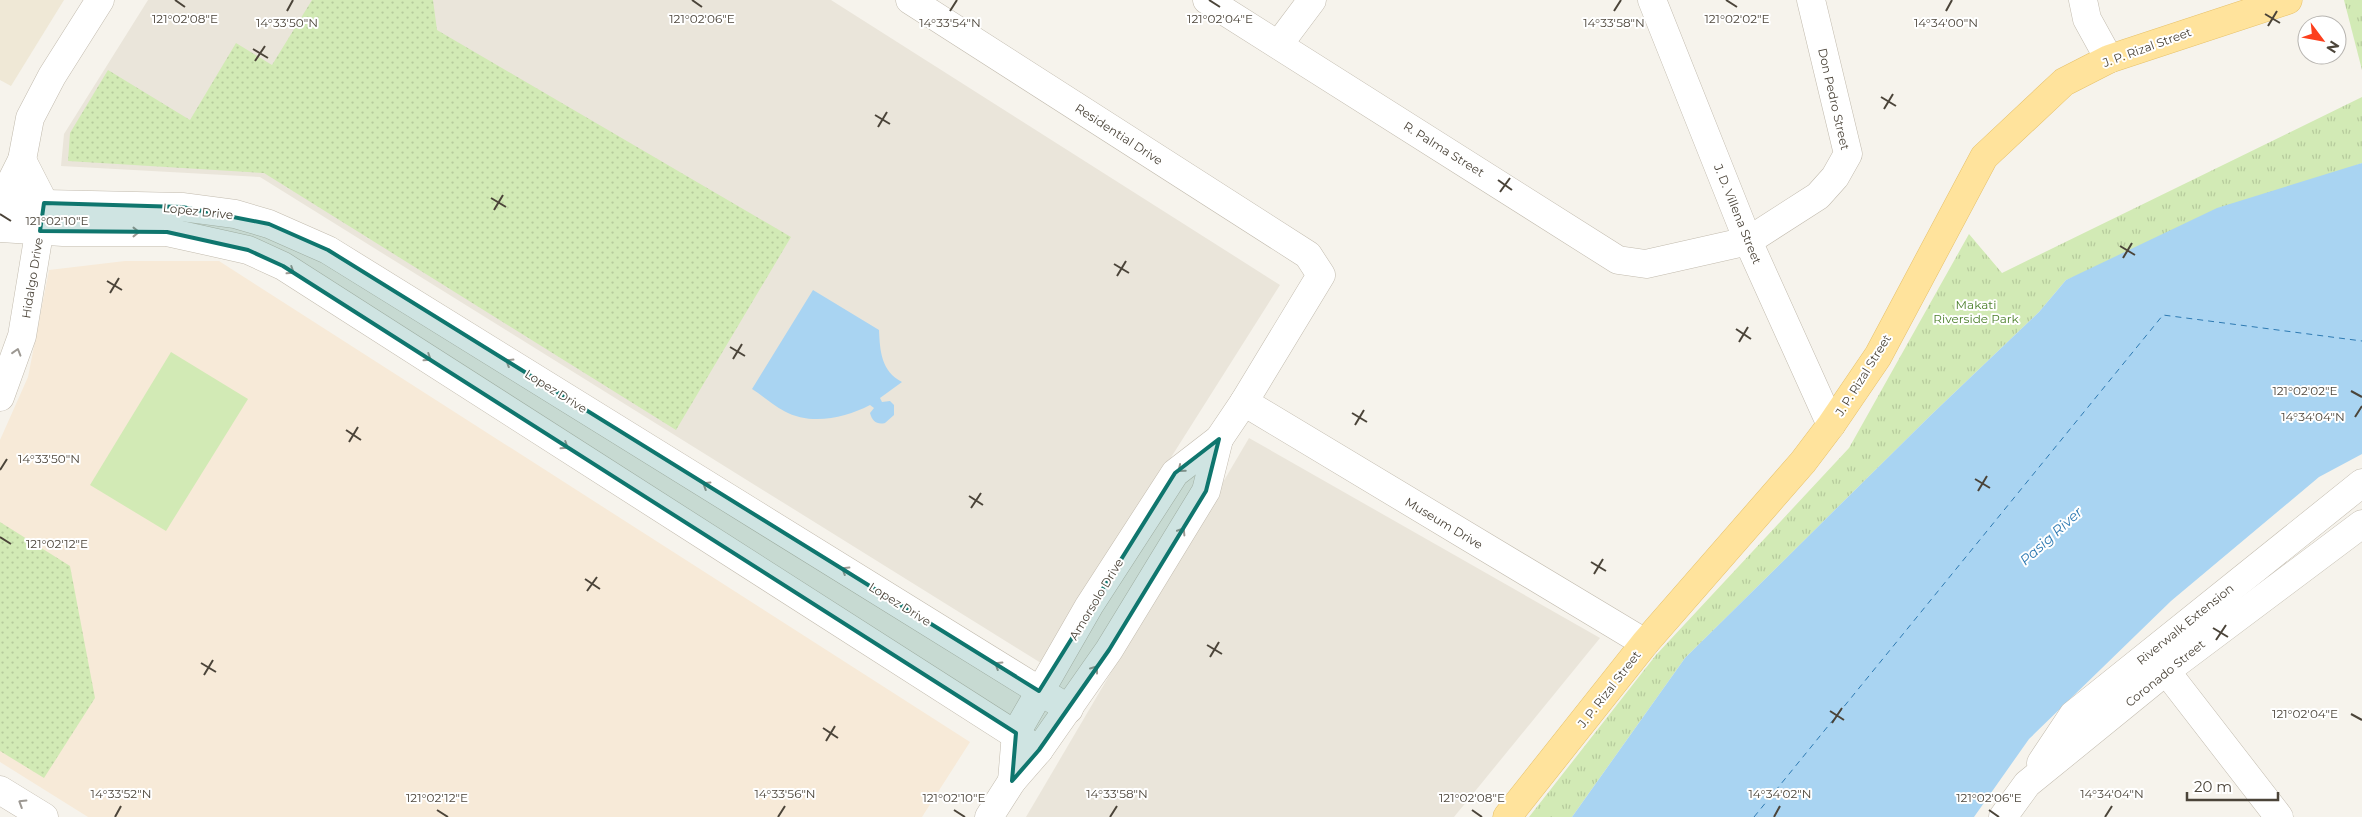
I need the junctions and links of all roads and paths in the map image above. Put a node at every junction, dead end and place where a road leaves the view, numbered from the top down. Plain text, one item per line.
1 (100, 0) edge
2 (910, 0) edge
3 (1207, 0) edge
4 (1312, 0) edge
5 (1652, 0) edge
6 (1811, 0) edge
7 (2083, 0) edge
8 (2288, 0) edge
9 (1279, 44) junction
10 (2109, 59) junction
11 (22, 160) junction
12 (0, 203) edge
13 (44, 203) junction
14 (0, 228) edge
15 (40, 230) junction
16 (1748, 241) junction
17 (1321, 275) joint
18 (0, 397) edge
19 (1244, 402) junction
20 (1831, 425) junction
21 (1219, 439) junction
22 (2362, 483) edge
23 (2362, 524) edge
24 (1645, 643) junction
25 (2166, 670) junction
26 (1039, 690) junction
27 (1068, 710) junction
28 (1016, 733) junction
29 (1039, 750) junction
30 (1012, 781) junction
31 (2027, 784) junction
32 (0, 790) edge
33 (44, 817) edge
34 (989, 817) edge
35 (1507, 817) edge
36 (2003, 817) edge
37 (2278, 817) edge

1 - 11 street
2 - 17 street, Residential Drive
3 - 9 street, R. Palma Street
4 - 9 street
5 - 16 street, J. D. Villena Street
6 - 16 street, Don Pedro Street
7 - 10 street
8 - 10 main road, J. P. Rizal Street
9 - 16 street, R. Palma Street
10 - 20 main road, J. P. Rizal Street
11 - 12 street
11 - 13 street
12 - 13 street, Lopez Drive
13 - 15 street, Hidalgo Drive
26 -> 13 street, Lopez Drive
14 - 15 street, Lopez Drive
18 -> 15 street, Hidalgo Drive
15 -> 28 street, Lopez Drive
16 - 20 street, J. D. Villena Street
17 - 19 street, Amorsolo Drive
19 - 21 street, Amorsolo Drive
19 - 24 street, Museum Drive
20 - 24 main road, J. P. Rizal Street
21 -> 26 street, Amorsolo Drive
27 -> 21 street, Amorsolo Drive
22 - 31 street, Riverwalk Extension
23 - 25 street, Coronado Street
24 - 35 main road, J. P. Rizal Street
25 - 31 street, Coronado Street
25 - 37 street
26 - 27 street, Lopez Drive
26 - 28 street, Amorsolo Drive
27 - 29 street, Amorsolo Drive
28 - 29 street, Lopez Drive
28 - 30 street, Amorsolo Drive
29 - 30 street, Amorsolo Drive
30 - 34 street, Amorsolo Drive
31 - 36 street, Coronado Street
33 -> 32 street

